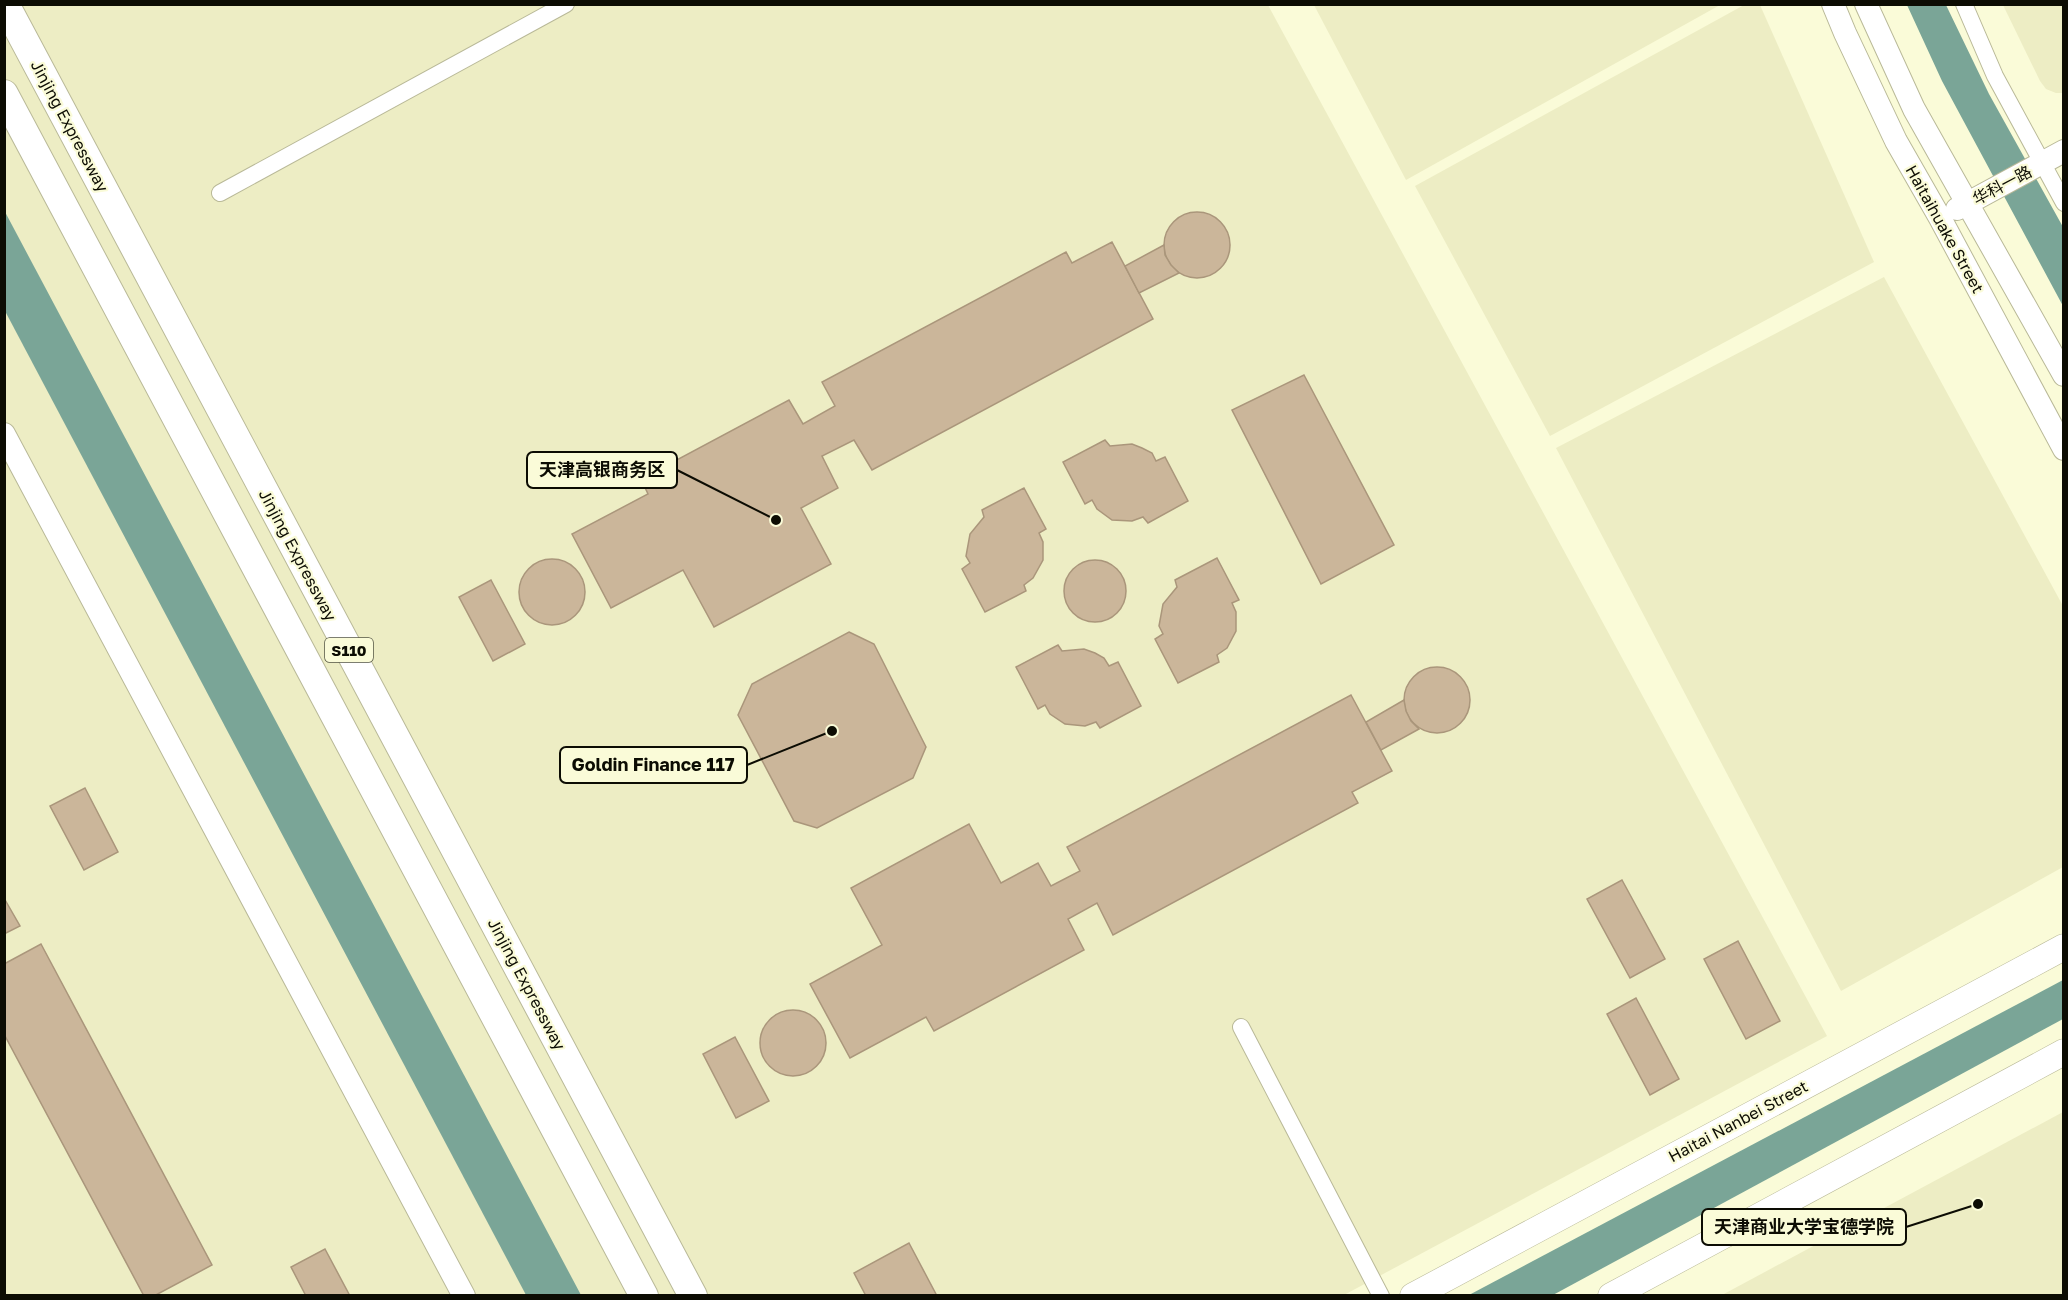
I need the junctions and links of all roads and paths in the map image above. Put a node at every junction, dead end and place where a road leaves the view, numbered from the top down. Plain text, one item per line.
1 (5, 4) edge
2 (566, 4) edge
3 (1833, 4) edge
4 (1866, 4) edge
5 (1964, 4) edge
6 (4, 94) edge
7 (2064, 151) edge
8 (2046, 167) edge
9 (1952, 175) junction
10 (1919, 182) junction
11 (220, 193) dead end
12 (1993, 195) junction
13 (2064, 203) edge
14 (1969, 206) junction
15 (1942, 222) junction
16 (2064, 375) edge
17 (4, 434) edge
18 (2064, 449) edge
19 (2064, 947) edge
20 (1241, 1027) dead end
21 (2064, 1053) edge
22 (464, 1296) edge
23 (644, 1296) edge
24 (693, 1296) edge
25 (1381, 1296) edge
26 (1413, 1296) edge
27 (1611, 1296) edge

1 - 24 highway, Jinjing Expressway / S110
2 - 11 street
3 - 10 main road, Haitaihuake Street
4 - 9 main road, Haitaihuake Street
5 - 8 street
6 - 23 highway, S110
7 - 8 main road, 华科一路
8 - 12 main road, 华科一路
8 - 13 street
9 - 12 main road
9 - 14 main road, Haitaihuake Street
10 - 14 main road
10 - 15 main road, Haitaihuake Street
12 - 14 main road, 华科一路
14 - 15 main road, 华科一路
14 - 16 main road, Haitaihuake Street
15 - 18 main road, Haitaihuake Street
17 - 22 main road
19 - 26 main road, Haitai Nanbei Street
20 - 25 street
21 - 27 main road

